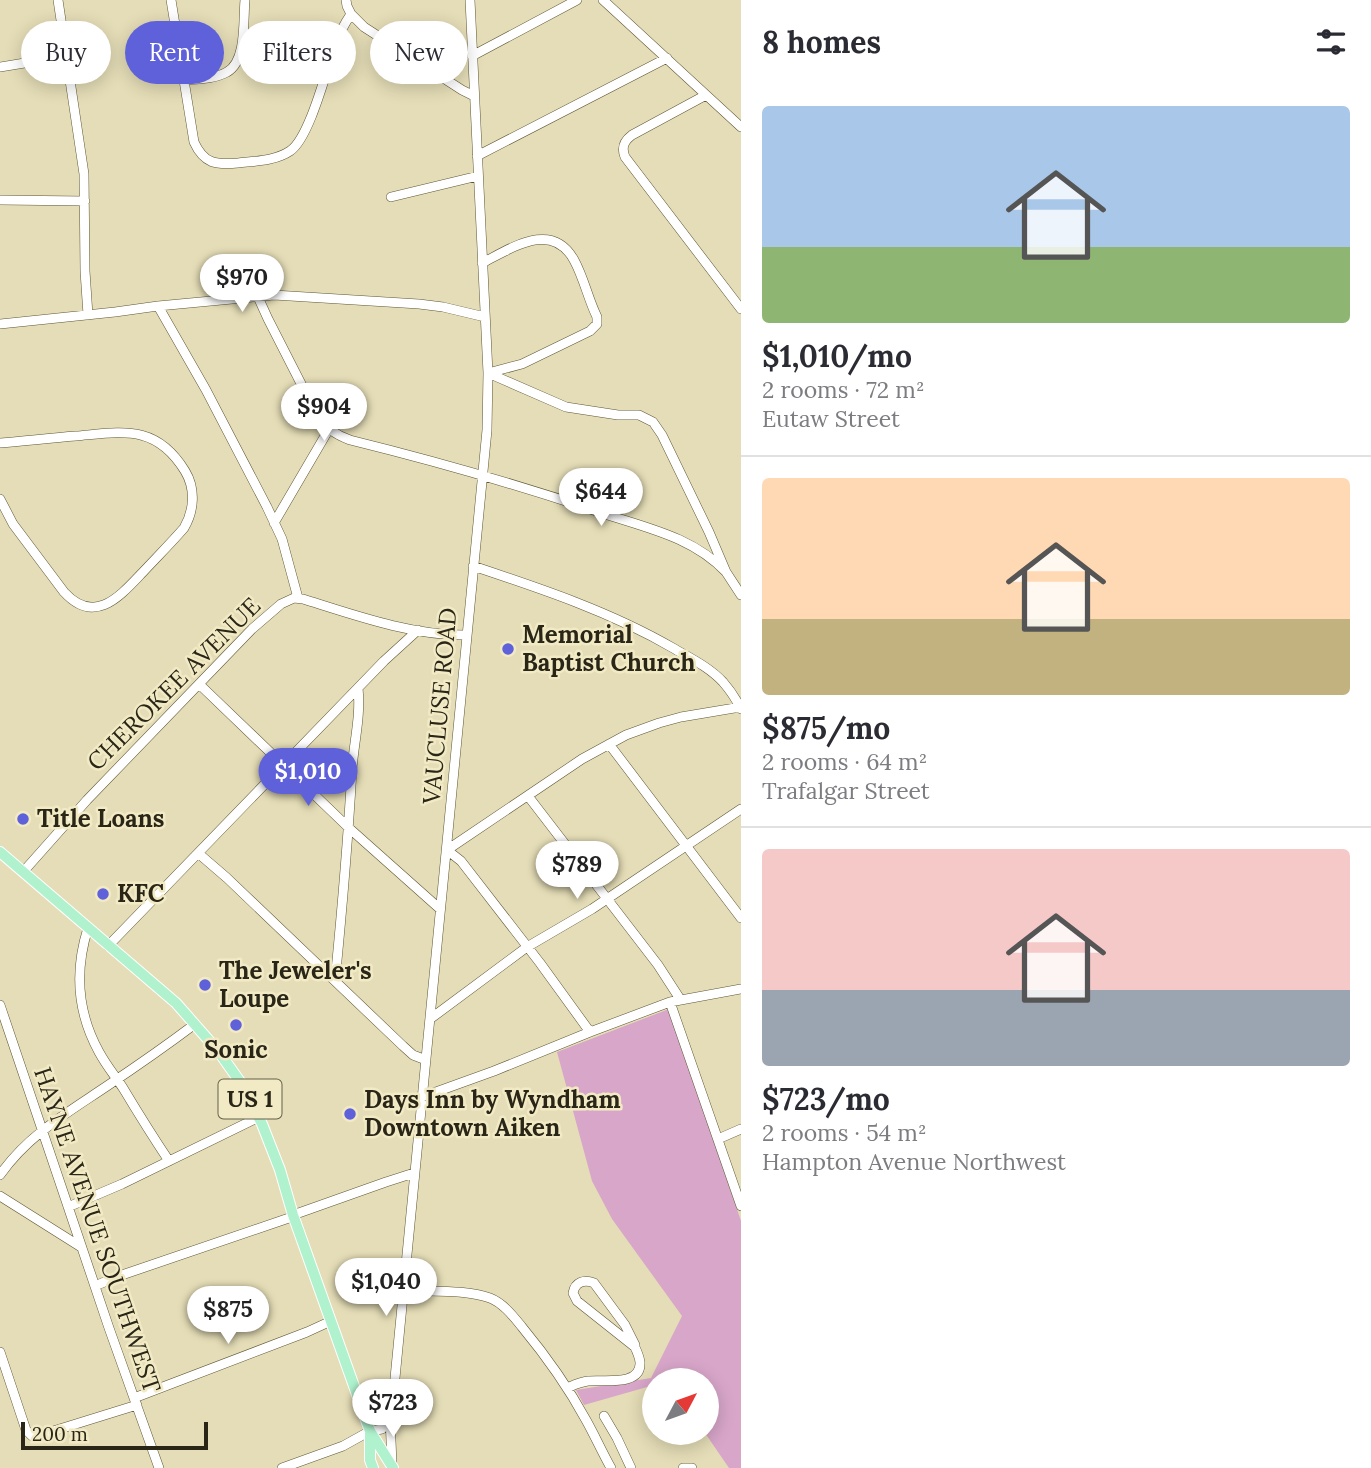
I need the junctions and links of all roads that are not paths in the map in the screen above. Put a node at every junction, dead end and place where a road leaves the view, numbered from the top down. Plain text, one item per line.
1 (58, 0) edge
2 (172, 0) edge
3 (245, 0) edge
4 (346, 0) edge
5 (470, 0) edge
6 (577, 0) edge
7 (603, 0) edge
8 (351, 14) junction
9 (61, 21) edge
10 (175, 21) edge
11 (472, 56) junction
12 (667, 58) junction
13 (21, 64) edge
14 (0, 67) edge
15 (224, 74) edge
16 (71, 84) edge
17 (185, 84) edge
18 (706, 95) junction
19 (474, 96) junction
20 (741, 127) edge
21 (477, 156) junction
22 (478, 176) junction
23 (391, 197) dead end
24 (0, 200) edge
25 (85, 201) junction
26 (482, 263) junction
27 (258, 298) junction
28 (158, 306) junction
29 (741, 309) edge
30 (88, 315) junction
31 (485, 317) junction
32 (0, 324) edge
33 (488, 373) junction
34 (329, 429) junction
35 (0, 443) edge
36 (483, 475) junction
37 (0, 499) edge
38 (274, 523) junction
39 (473, 566) junction
40 (726, 572) junction
41 (741, 595) edge
42 (299, 598) junction
43 (418, 630) junction
44 (467, 635) junction
45 (198, 684) junction
46 (358, 688) junction
47 (741, 707) edge
48 (609, 744) junction
49 (283, 766) junction
50 (528, 796) junction
51 (741, 809) edge
52 (349, 828) junction
53 (686, 845) junction
54 (447, 850) junction
55 (0, 852) edge
56 (198, 853) junction
57 (23, 872) junction
58 (607, 898) junction
59 (440, 909) junction
60 (741, 918) edge
61 (88, 928) junction
62 (108, 946) junction
63 (527, 947) junction
64 (335, 981) junction
65 (741, 989) edge
66 (675, 1001) junction
67 (0, 1004) edge
68 (430, 1019) junction
69 (195, 1024) junction
70 (590, 1032) junction
71 (426, 1060) junction
72 (117, 1080) junction
73 (422, 1097) junction
74 (259, 1117) junction
75 (741, 1129) edge
76 (42, 1131) junction
77 (718, 1139) junction
78 (169, 1161) junction
79 (414, 1173) junction
80 (0, 1175) edge
81 (0, 1196) edge
82 (741, 1206) edge
83 (68, 1207) junction
84 (293, 1215) junction
85 (82, 1248) junction
86 (95, 1286) junction
87 (404, 1290) junction
88 (331, 1321) junction
89 (635, 1347) junction
90 (0, 1352) edge
91 (567, 1388) junction
92 (136, 1401) junction
93 (390, 1414) junction
94 (604, 1416) dead end
95 (370, 1431) junction
96 (159, 1468) edge
97 (282, 1468) edge
98 (373, 1468) edge
99 (392, 1468) edge
100 (611, 1468) edge
101 (631, 1468) edge
102 (684, 1468) edge
103 (692, 1468) edge

1 - 9 street
2 - 10 street
3 - 15 street
4 - 8 street
5 - 11 street, VAUCLUSE ROAD
6 - 11 street
7 - 12 street
8 - 17 street
8 - 19 street
11 - 19 street, VAUCLUSE ROAD
12 - 18 street
12 - 21 street
13 - 14 street
16 - 25 street
18 - 20 street
18 - 29 street
19 - 21 street, VAUCLUSE ROAD
21 - 22 street, VAUCLUSE ROAD
22 - 23 street
22 - 26 street, VAUCLUSE ROAD
24 - 25 street
25 - 30 street
26 - 31 street, VAUCLUSE ROAD
26 - 33 street
27 - 28 street
27 - 31 street
27 - 34 street
28 - 30 street
28 - 38 street
30 - 32 street
31 - 33 street, VAUCLUSE ROAD
33 - 36 street, VAUCLUSE ROAD
33 - 40 street
34 - 36 street
34 - 38 street
35 - 37 street
36 - 39 street, VAUCLUSE ROAD
36 - 40 street
38 - 42 street
39 - 44 street, VAUCLUSE ROAD
39 - 47 street
40 - 41 street
42 - 43 street, CHEROKEE AVENUE
42 - 45 street, CHEROKEE AVENUE
43 - 44 street, CHEROKEE AVENUE
43 - 46 street
44 - 54 street, VAUCLUSE ROAD
45 - 49 street
45 - 57 street, CHEROKEE AVENUE
46 - 49 street
46 - 52 street
47 - 48 street
48 - 50 street
48 - 53 street
49 - 52 street
49 - 56 street
50 - 54 street
50 - 58 street
51 - 53 street
52 - 59 street
52 - 64 street
53 - 58 street
53 - 60 street
54 - 59 street, VAUCLUSE ROAD
54 - 63 street
55 - 57 main road, US 1
56 - 62 street
56 - 64 street
57 - 61 main road, US 1
58 - 63 street
58 - 66 street
59 - 68 street, VAUCLUSE ROAD
61 - 62 main road, US 1
61 - 72 street
62 - 69 main road, US 1
63 - 68 street
63 - 70 street
64 - 71 street
65 - 66 street
66 - 70 street
66 - 77 street
67 - 76 street, HAYNE AVENUE SOUTHWEST
68 - 71 street, VAUCLUSE ROAD
69 - 72 street
69 - 74 main road, US 1
70 - 73 street
71 - 73 street, VAUCLUSE ROAD
72 - 76 street
72 - 78 street
73 - 79 street, VAUCLUSE ROAD
74 - 78 street
74 - 84 main road, US 1
75 - 77 street
76 - 80 street
76 - 83 street, HAYNE AVENUE SOUTHWEST
77 - 82 street
78 - 83 street
79 - 84 street
79 - 87 street, VAUCLUSE ROAD
81 - 85 street
83 - 85 street, HAYNE AVENUE SOUTHWEST
84 - 86 street
84 - 88 main road, US 1
85 - 86 street, HAYNE AVENUE SOUTHWEST
86 - 92 street, HAYNE AVENUE SOUTHWEST
87 - 91 street
87 - 93 street, VAUCLUSE ROAD
88 - 92 street
88 - 95 main road, US 1
89 - 89 street
89 - 91 street
90 - 92 street
91 - 100 street
92 - 96 street, HAYNE AVENUE SOUTHWEST
93 - 95 street
93 - 99 street, VAUCLUSE ROAD
94 - 101 street
95 - 97 street
95 - 98 main road, US 1
95 - 99 main road, US 1
102 - 103 street

